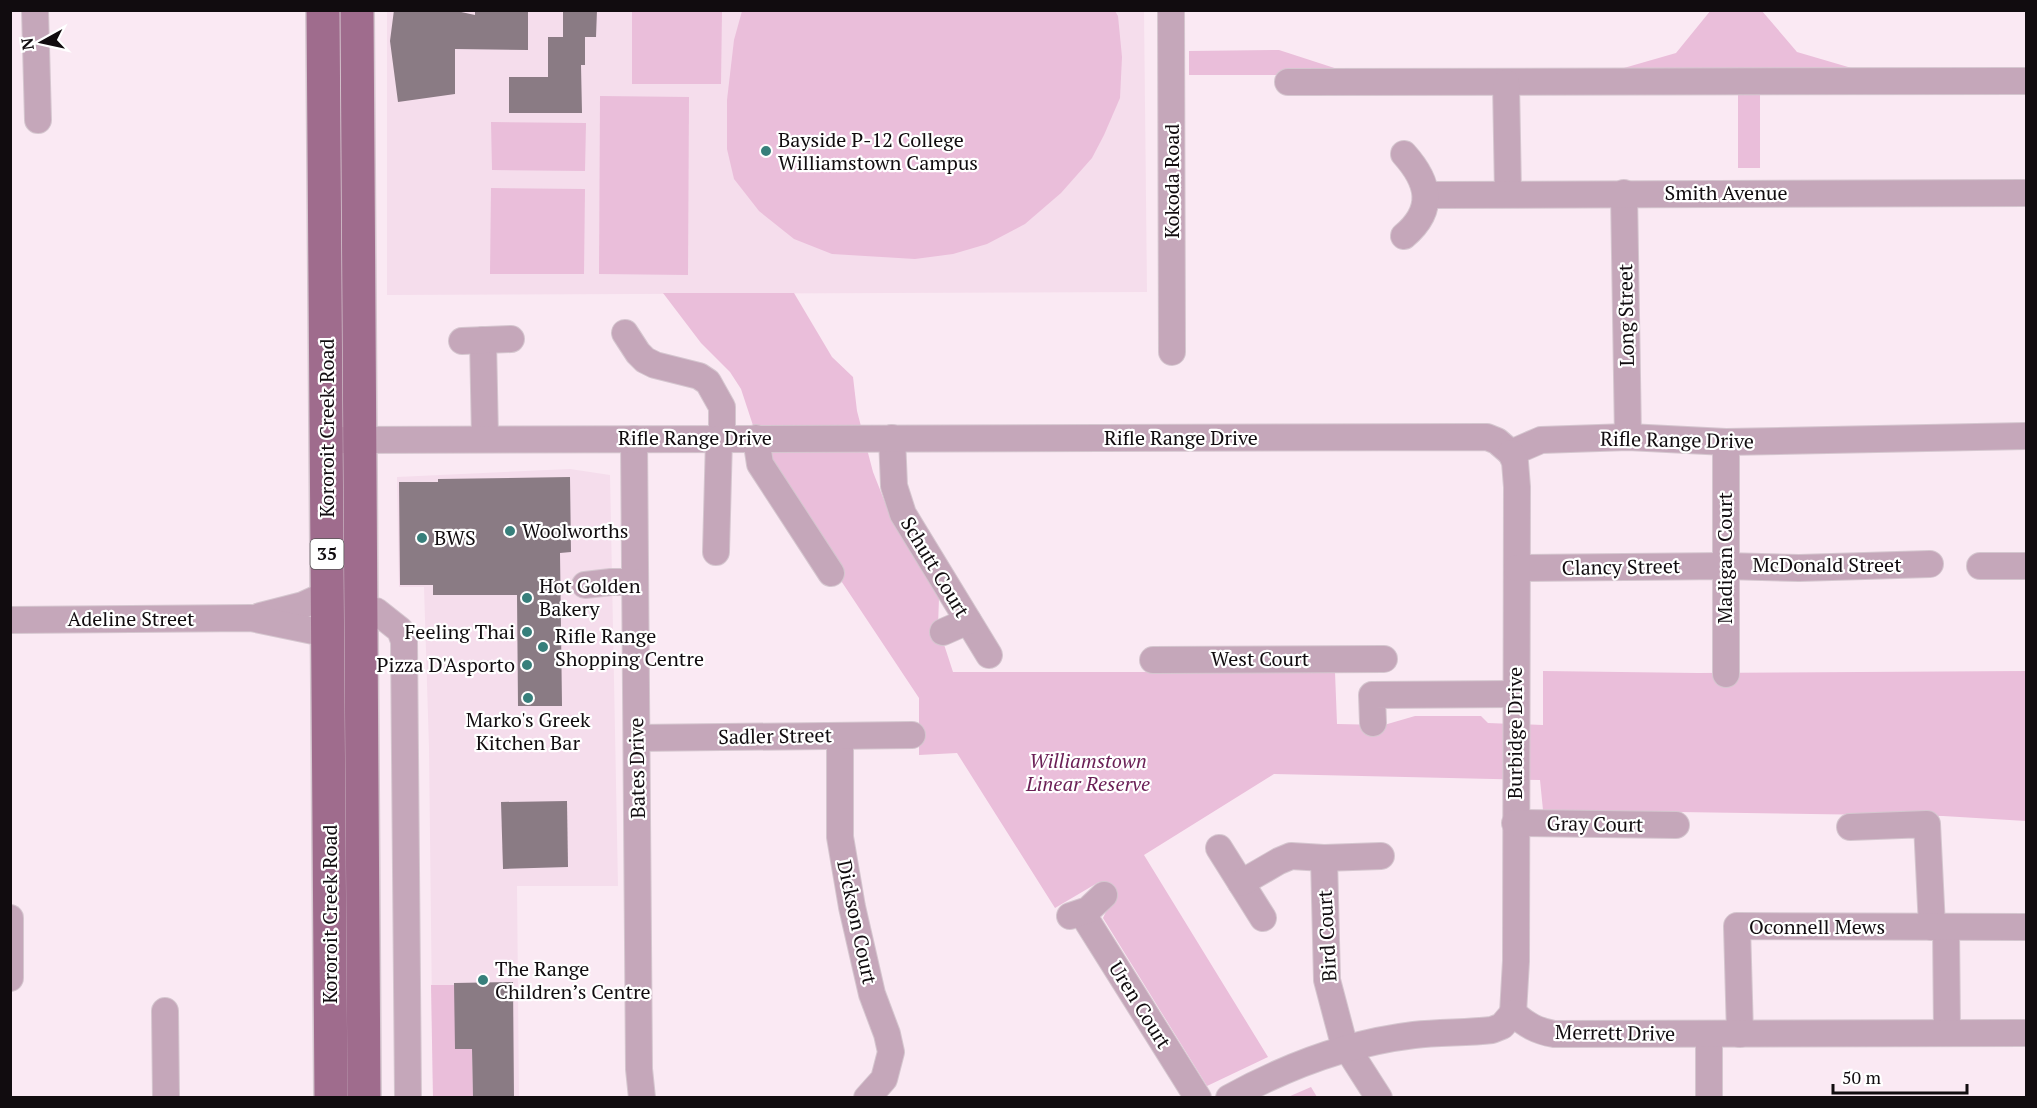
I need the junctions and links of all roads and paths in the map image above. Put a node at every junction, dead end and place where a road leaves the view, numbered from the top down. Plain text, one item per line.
1 (35, 10) edge
2 (323, 10) edge
3 (357, 10) edge
4 (1171, 10) edge
5 (2026, 81) edge
6 (1288, 82) dead end
7 (1506, 83) junction
8 (38, 120) dead end
9 (1411, 161) dead end
10 (1508, 193) junction
11 (1624, 193) junction
12 (2026, 193) edge
13 (1426, 195) junction
14 (1409, 232) dead end
15 (511, 339) dead end
16 (629, 351) dead end
17 (1172, 352) dead end
18 (2026, 436) edge
19 (1628, 437) junction
20 (485, 438) junction
21 (756, 438) junction
22 (892, 438) junction
23 (634, 439) junction
24 (721, 439) junction
25 (327, 440) junction
26 (360, 440) junction
27 (1726, 442) junction
28 (1511, 453) junction
29 (716, 552) dead end
30 (1930, 564) dead end
31 (1725, 566) junction
32 (1980, 566) dead end
33 (2026, 566) edge
34 (1516, 568) junction
35 (831, 573) dead end
36 (635, 582) junction
37 (585, 585) dead end
38 (327, 594) junction
39 (361, 610) junction
40 (251, 618) junction
41 (10, 620) edge
42 (968, 621) junction
43 (943, 632) dead end
44 (328, 641) junction
45 (989, 655) dead end
46 (1153, 660) dead end
47 (1726, 675) dead end
48 (1382, 694) junction
49 (1515, 694) junction
50 (1373, 723) dead end
51 (912, 735) dead end
52 (840, 736) junction
53 (637, 738) junction
54 (1515, 823) junction
55 (1676, 825) dead end
56 (1850, 827) dead end
57 (1219, 848) dead end
58 (1381, 856) dead end
59 (1324, 867) junction
60 (1241, 883) junction
61 (1104, 895) dead end
62 (10, 918) edge
63 (1263, 918) dead end
64 (1939, 927) junction
65 (2026, 927) edge
66 (10, 978) edge
67 (165, 1011) dead end
68 (1513, 1013) junction
69 (1947, 1033) junction
70 (2026, 1033) edge
71 (1708, 1034) junction
72 (1740, 1034) junction
73 (1346, 1048) junction
74 (166, 1098) edge
75 (331, 1098) edge
76 (364, 1098) edge
77 (408, 1098) edge
78 (642, 1098) edge
79 (867, 1098) edge
80 (1198, 1098) edge
81 (1229, 1098) edge
82 (1379, 1098) edge
83 (1709, 1098) edge

1 - 8 street
2 - 25 main road, Kororoit Creek Road / 35
3 - 26 main road, Kororoit Creek Road / 35
4 - 17 street, Kokoda Road
5 - 7 street
6 - 7 street
7 - 10 street
9 - 13 street
10 - 11 street, Smith Avenue
10 - 13 street, Smith Avenue
11 - 12 street, Smith Avenue
11 - 19 street, Long Street
13 - 14 street
15 - 20 street
16 - 24 street
18 - 27 street, Rifle Range Drive
19 - 27 street, Rifle Range Drive
19 - 28 street, Rifle Range Drive
20 - 23 street, Rifle Range Drive
20 - 26 street, Rifle Range Drive
21 - 22 street, Rifle Range Drive
21 - 24 street, Rifle Range Drive
21 - 35 street
22 - 28 street, Rifle Range Drive
22 - 42 street, Schutt Court
23 - 24 street, Rifle Range Drive
23 - 36 street, Bates Drive
24 - 29 street
25 - 26 street, Rifle Range Drive
25 - 38 main road, Kororoit Creek Road / 35
26 - 39 main road, Kororoit Creek Road / 35
27 - 31 street, Madigan Court
28 - 34 street, Burbidge Drive
30 - 31 street, McDonald Street
31 - 34 street, Clancy Street
31 - 47 street, Madigan Court
32 - 33 street
34 - 49 street, Burbidge Drive
36 - 37 street
36 - 53 street, Bates Drive
38 - 40 street, Adeline Street
38 - 44 main road, Kororoit Creek Road / 35
39 - 44 main road
39 - 76 main road, Kororoit Creek Road / 35
39 - 77 street
40 - 41 street, Adeline Street
40 - 44 street, Adeline Street
42 - 43 street
42 - 45 street, Schutt Court
44 - 75 main road, Kororoit Creek Road / 35
46 - 48 street, West Court
48 - 49 street
48 - 50 street
49 - 54 street, Burbidge Drive
51 - 52 street, Sadler Street
52 - 53 street, Sadler Street
52 - 79 street, Dickson Court
53 - 78 street, Bates Drive
54 - 55 street, Gray Court
54 - 68 street, Burbidge Drive
56 - 64 street
57 - 60 street
58 - 59 street
59 - 60 street
59 - 73 street, Bird Court
60 - 63 street
61 - 80 street, Uren Court
62 - 66 street
64 - 65 street, Oconnell Mews
64 - 69 street
64 - 72 street, Oconnell Mews
67 - 74 street
68 - 71 street, Merrett Drive
68 - 73 street
69 - 70 street, Merrett Drive
69 - 72 street, Merrett Drive
71 - 72 street, Merrett Drive
71 - 83 street
73 - 81 street
73 - 82 street, Bird Court

